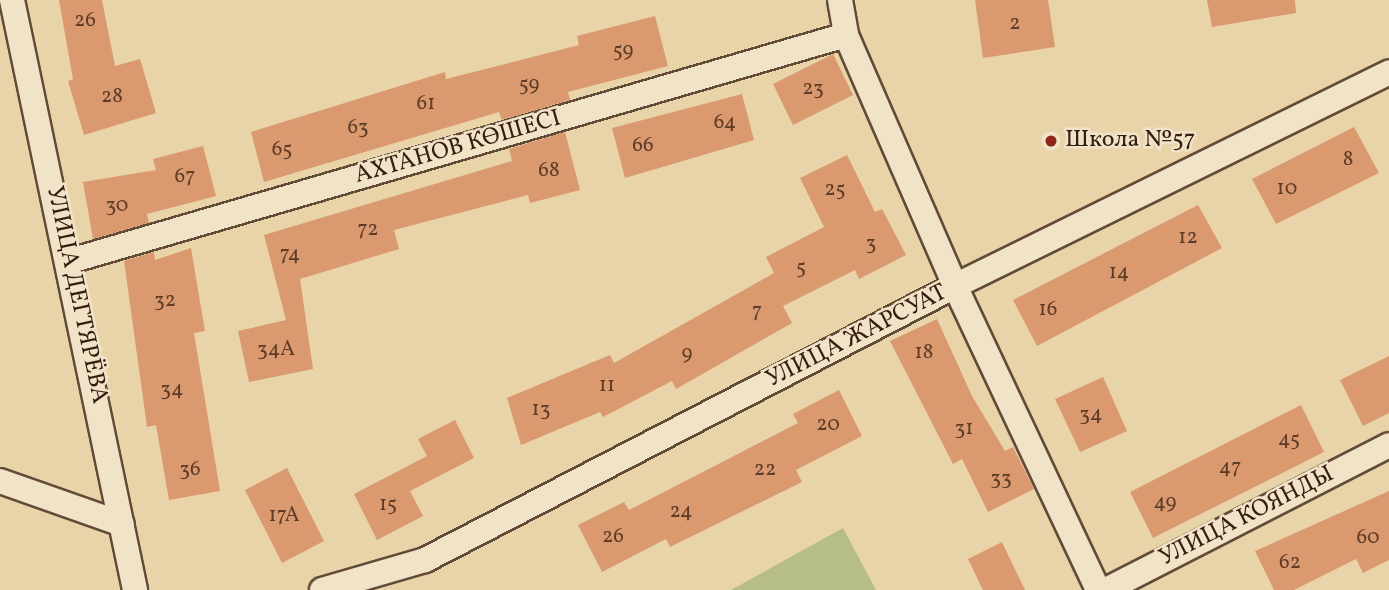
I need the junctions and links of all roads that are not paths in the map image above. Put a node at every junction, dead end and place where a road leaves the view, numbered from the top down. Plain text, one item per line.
1 (12, 0) edge
2 (840, 0) edge
3 (846, 35) junction
4 (1389, 72) edge
5 (70, 261) junction
6 (955, 286) junction
7 (1389, 445) edge
8 (0, 481) edge
9 (122, 524) junction
10 (135, 590) edge
11 (322, 590) edge
12 (1098, 590) edge
13 (1106, 590) edge

1 - 5 street, УЛИЦА ДЕГТЯРЁВА
2 - 3 street
3 - 5 street, АХТАНОВ КӨШЕСІ
3 - 6 street
4 - 6 street, УЛИЦА ЖАРСУАТ
5 - 9 street, УЛИЦА ДЕГТЯРЁВА
6 - 11 street, УЛИЦА ЖАРСУАТ
6 - 12 street
7 - 13 street, УЛИЦА КОЯНДЫ
8 - 9 street
9 - 10 street, УЛИЦА ДЕГТЯРЁВА

